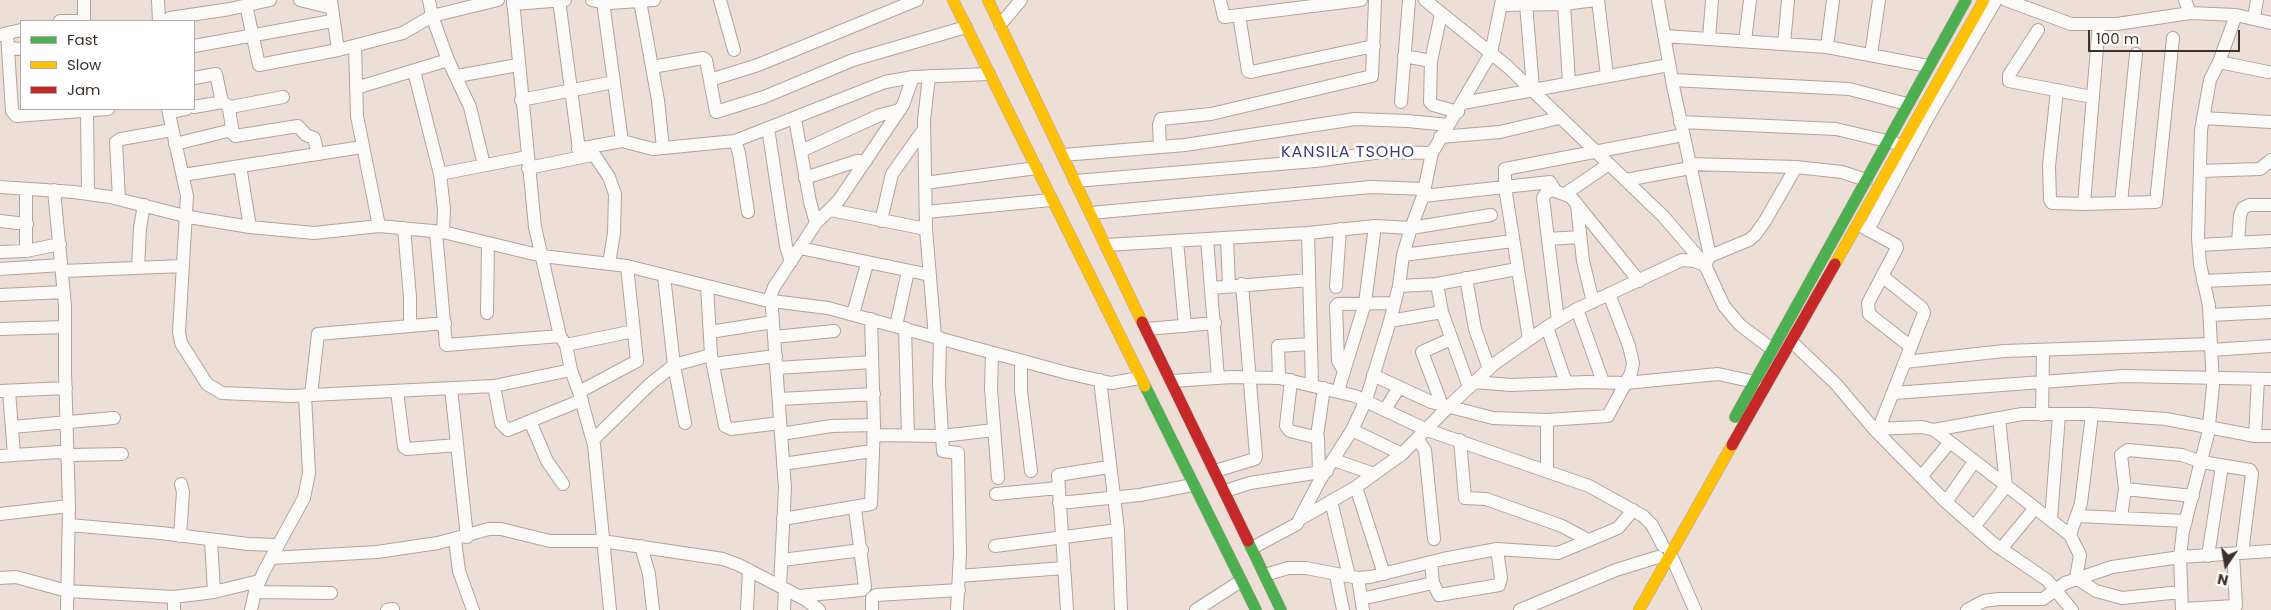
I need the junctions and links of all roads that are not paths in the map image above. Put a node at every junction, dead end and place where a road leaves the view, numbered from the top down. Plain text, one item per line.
1 (84, 0) edge
2 (158, 0) edge
3 (270, 0) edge
4 (300, 0) edge
5 (429, 0) edge
6 (498, 0) edge
7 (559, 0) edge
8 (565, 0) edge
9 (654, 0) edge
10 (720, 0) edge
11 (917, 0) edge
12 (953, 0) edge
13 (988, 0) edge
14 (1021, 0) edge
15 (1220, 0) edge
16 (1254, 0) edge
17 (1361, 0) edge
18 (1375, 0) edge
19 (1408, 0) edge
20 (1425, 0) edge
21 (1596, 0) edge
22 (1658, 0) edge
23 (1712, 0) edge
24 (1750, 0) edge
25 (1788, 0) edge
26 (1833, 0) edge
27 (1879, 0) edge
28 (1966, 0) edge
29 (1984, 0) edge
30 (1996, 0) edge
31 (2006, 0) edge
32 (2185, 0) edge
33 (2257, 0) edge
34 (597, 1) edge
35 (618, 1) edge
36 (640, 1) edge
37 (513, 2) edge
38 (1501, 2) edge
39 (1316, 3) edge
40 (1556, 3) edge
41 (1526, 4) junction
42 (246, 5) junction
43 (1286, 5) edge
44 (332, 10) edge
45 (2190, 13) junction
46 (1255, 14) junction
47 (1441, 14) junction
48 (1239, 15) junction
49 (2236, 15) junction
50 (432, 16) junction
51 (2254, 18) junction
52 (84, 20) edge
53 (159, 20) edge
54 (168, 20) edge
55 (2271, 22) edge
56 (2099, 24) junction
57 (1000, 25) junction
58 (966, 27) junction
59 (20, 30) edge
60 (2038, 30) dead end
61 (3, 34) edge
62 (252, 36) junction
63 (1664, 36) junction
64 (2173, 38) dead end
65 (1709, 39) junction
66 (1745, 41) junction
67 (1784, 44) junction
68 (195, 46) edge
69 (355, 46) junction
70 (1374, 46) junction
71 (1827, 47) junction
72 (8, 48) junction
73 (20, 49) edge
74 (338, 50) junction
75 (734, 50) dead end
76 (1491, 52) junction
77 (2136, 54) dead end
78 (1871, 55) junction
79 (1404, 56) junction
80 (448, 60) junction
81 (1431, 61) junction
82 (2219, 62) junction
83 (518, 65) junction
84 (1669, 65) junction
85 (1928, 66) junction
86 (652, 67) junction
87 (414, 71) junction
88 (2268, 72) dead end
89 (10, 74) edge
90 (989, 74) junction
91 (457, 76) junction
92 (929, 76) junction
93 (1606, 76) junction
94 (913, 77) junction
95 (195, 78) edge
96 (710, 80) junction
97 (1672, 80) junction
98 (614, 82) junction
99 (1569, 82) junction
100 (356, 88) junction
101 (1531, 89) junction
102 (569, 90) junction
103 (2057, 90) junction
104 (283, 97) dead end
105 (2092, 97) junction
106 (6, 100) edge
107 (521, 100) junction
108 (1401, 102) dead end
109 (1906, 104) junction
110 (226, 105) junction
111 (195, 107) edge
112 (1460, 107) junction
113 (98, 110) edge
114 (168, 110) edge
115 (900, 110) junction
116 (87, 111) junction
117 (1559, 118) junction
118 (2203, 118) junction
119 (795, 119) junction
120 (2271, 122) edge
121 (1448, 125) junction
122 (768, 128) junction
123 (924, 129) junction
124 (1682, 129) junction
125 (172, 130) junction
126 (232, 130) junction
127 (1440, 137) junction
128 (1888, 140) junction
129 (735, 141) junction
130 (622, 142) junction
131 (175, 144) junction
132 (1902, 146) junction
133 (362, 147) junction
134 (1160, 147) junction
135 (663, 148) junction
136 (801, 151) junction
137 (1596, 152) junction
138 (579, 153) junction
139 (1432, 153) junction
140 (318, 154) junction
141 (1063, 156) junction
142 (2271, 160) edge
143 (866, 161) junction
144 (528, 162) junction
145 (1609, 164) junction
146 (484, 165) junction
147 (240, 166) junction
148 (1690, 166) junction
149 (1796, 167) junction
150 (1036, 168) junction
151 (2200, 171) junction
152 (440, 174) junction
153 (184, 175) junction
154 (806, 178) junction
155 (1626, 180) junction
156 (1866, 180) junction
157 (1075, 181) junction
158 (925, 183) junction
159 (1505, 186) junction
160 (0, 187) edge
161 (1553, 189) junction
162 (26, 190) junction
163 (54, 190) junction
164 (1424, 192) junction
165 (88, 194) junction
166 (1565, 194) junction
167 (119, 199) junction
168 (1051, 200) junction
169 (2121, 203) junction
170 (2084, 204) junction
171 (144, 205) junction
172 (1577, 205) junction
173 (2271, 205) edge
174 (831, 210) junction
175 (748, 212) dead end
176 (926, 212) junction
177 (1091, 213) junction
178 (1491, 215) dead end
179 (185, 216) junction
180 (0, 221) edge
181 (882, 222) junction
182 (816, 223) junction
183 (26, 224) junction
184 (379, 226) junction
185 (1375, 226) junction
186 (250, 227) junction
187 (1863, 227) junction
188 (404, 228) junction
189 (1411, 228) junction
190 (926, 229) junction
191 (1340, 229) junction
192 (439, 232) junction
193 (1308, 232) junction
194 (1580, 237) junction
195 (1227, 238) junction
196 (1207, 239) junction
197 (1548, 239) junction
198 (1177, 241) junction
199 (1513, 241) junction
200 (2271, 241) edge
201 (488, 243) junction
202 (2238, 243) junction
203 (60, 244) junction
204 (1106, 245) junction
205 (2199, 245) junction
206 (800, 248) junction
207 (26, 251) junction
208 (0, 252) edge
209 (1403, 255) junction
210 (542, 256) junction
211 (1708, 261) junction
212 (791, 262) junction
213 (609, 264) junction
214 (867, 264) junction
215 (183, 266) junction
216 (626, 266) junction
217 (0, 268) edge
218 (62, 268) junction
219 (138, 268) junction
220 (1517, 269) junction
221 (908, 271) junction
222 (930, 275) junction
223 (664, 276) junction
224 (1882, 276) junction
225 (1466, 278) junction
226 (2271, 278) edge
227 (1309, 280) junction
228 (1639, 281) junction
229 (2204, 281) junction
230 (1437, 284) junction
231 (1236, 285) junction
232 (708, 286) junction
233 (1399, 286) junction
234 (1336, 287) dead end
235 (1212, 288) junction
236 (64, 292) junction
237 (1608, 294) junction
238 (0, 295) edge
239 (772, 301) junction
240 (1593, 302) junction
241 (1365, 303) junction
242 (1394, 303) junction
243 (1577, 309) junction
244 (1442, 312) junction
245 (2271, 312) edge
246 (487, 313) dead end
247 (853, 314) junction
248 (2210, 316) junction
249 (871, 319) junction
250 (773, 322) junction
251 (1390, 322) junction
252 (445, 323) junction
253 (1215, 323) junction
254 (1552, 324) junction
255 (410, 326) junction
256 (1185, 326) junction
257 (65, 327) junction
258 (900, 327) junction
259 (0, 329) edge
260 (1147, 329) junction
261 (634, 331) junction
262 (834, 331) dead end
263 (710, 332) junction
264 (774, 337) junction
265 (937, 338) junction
266 (1451, 339) junction
267 (1528, 340) junction
268 (563, 341) junction
269 (1792, 342) junction
270 (1310, 344) junction
271 (2271, 346) edge
272 (1911, 347) junction
273 (2211, 347) junction
274 (1772, 349) junction
275 (2043, 350) junction
276 (992, 353) junction
277 (712, 359) junction
278 (1021, 360) junction
279 (776, 362) junction
280 (872, 362) junction
281 (1905, 362) junction
282 (674, 365) junction
283 (1488, 369) junction
284 (571, 370) junction
285 (1344, 371) junction
286 (1373, 375) junction
287 (1250, 377) junction
288 (1140, 378) junction
289 (1218, 378) junction
290 (1285, 379) junction
291 (2212, 379) junction
292 (2265, 379) edge
293 (1100, 380) junction
294 (1172, 381) junction
295 (1603, 382) junction
296 (1755, 382) junction
297 (1566, 383) junction
298 (1626, 383) junction
299 (2044, 383) junction
300 (1471, 384) junction
301 (494, 386) junction
302 (1318, 386) junction
303 (66, 388) junction
304 (450, 388) junction
305 (1399, 388) junction
306 (4, 391) edge
307 (397, 391) junction
308 (1338, 391) junction
309 (1894, 393) junction
310 (874, 394) junction
311 (308, 395) junction
312 (580, 396) junction
313 (779, 400) junction
314 (1366, 400) junction
315 (1445, 405) junction
316 (2258, 408) junction
317 (2271, 408) edge
318 (1384, 410) junction
319 (2092, 414) junction
320 (2042, 415) junction
321 (2059, 416) junction
322 (114, 418) dead end
323 (1999, 418) junction
324 (1547, 420) junction
325 (530, 421) junction
326 (67, 422) junction
327 (685, 423) dead end
328 (2209, 426) junction
329 (12, 427) junction
330 (781, 428) junction
331 (1876, 428) junction
332 (874, 430) junction
333 (994, 430) junction
334 (1352, 430) junction
335 (1427, 430) junction
336 (1934, 430) junction
337 (908, 435) junction
338 (942, 436) junction
339 (1316, 436) junction
340 (2256, 436) junction
341 (2271, 436) edge
342 (593, 440) junction
343 (1418, 440) junction
344 (1460, 440) junction
345 (1950, 442) junction
346 (457, 445) junction
347 (872, 451) junction
348 (68, 454) junction
349 (122, 454) dead end
350 (1402, 454) junction
351 (14, 455) junction
352 (0, 456) edge
353 (1974, 462) junction
354 (2202, 462) junction
355 (783, 464) junction
356 (2222, 466) junction
357 (1110, 467) junction
358 (1327, 468) junction
359 (1547, 470) junction
360 (1031, 471) dead end
361 (1215, 471) junction
362 (1374, 474) junction
363 (1921, 477) junction
364 (998, 478) dead end
365 (181, 484) dead end
366 (563, 484) dead end
367 (1193, 485) junction
368 (2006, 486) junction
369 (1356, 487) junction
370 (1058, 488) junction
371 (2125, 489) junction
372 (1225, 491) junction
373 (996, 494) dead end
374 (2193, 496) junction
375 (1114, 497) junction
376 (1331, 501) junction
377 (1946, 502) junction
378 (1059, 503) junction
379 (69, 506) junction
380 (855, 508) junction
381 (2035, 508) junction
382 (1633, 510) junction
383 (0, 514) edge
384 (2077, 516) junction
385 (2121, 517) junction
386 (783, 519) junction
387 (1300, 519) junction
388 (2051, 519) junction
389 (2186, 520) junction
390 (69, 525) junction
391 (1974, 527) junction
392 (1118, 530) junction
393 (2070, 535) junction
394 (180, 536) junction
395 (1062, 536) junction
396 (460, 538) junction
397 (1434, 539) dead end
398 (211, 540) junction
399 (1588, 540) junction
400 (602, 541) junction
401 (278, 545) junction
402 (641, 546) junction
403 (995, 546) dead end
404 (1252, 548) junction
405 (1497, 549) junction
406 (2001, 549) junction
407 (862, 550) junction
408 (1664, 552) junction
409 (2271, 552) edge
410 (2237, 554) junction
411 (2208, 556) junction
412 (2180, 557) junction
413 (272, 558) junction
414 (782, 560) junction
415 (1431, 562) junction
416 (1064, 568) junction
417 (749, 570) junction
418 (1384, 574) junction
419 (1265, 575) junction
420 (960, 576) junction
421 (1348, 576) junction
422 (0, 578) edge
423 (2076, 578) junction
424 (1242, 581) junction
425 (1434, 583) junction
426 (257, 587) junction
427 (782, 588) junction
428 (959, 590) junction
429 (67, 591) junction
430 (2056, 591) junction
431 (214, 592) junction
432 (2181, 592) junction
433 (331, 593) dead end
434 (799, 596) junction
435 (174, 604) edge
436 (1362, 604) edge
437 (67, 610) edge
438 (251, 610) edge
439 (473, 610) edge
440 (610, 610) edge
441 (653, 610) edge
442 (746, 610) edge
443 (784, 610) edge
444 (819, 610) edge
445 (872, 610) edge
446 (957, 610) edge
447 (1067, 610) edge
448 (1121, 610) edge
449 (1196, 610) edge
450 (1256, 610) edge
451 (1282, 610) edge
452 (1343, 610) edge
453 (1520, 610) edge
454 (1626, 610) edge
455 (1639, 610) edge
456 (1695, 610) edge
457 (1966, 610) edge
458 (2072, 610) edge
459 (2182, 610) edge

1 - 52 street
2 - 53 street
3 - 42 street
4 - 44 street
5 - 50 street
6 - 50 street
7 - 8 street
7 - 37 street
7 - 102 street
9 - 36 street
10 - 75 street
11 - 96 street
12 - 58 main road
13 - 57 main road
14 - 57 street
15 - 48 street
16 - 46 street
17 - 39 street
18 - 70 street
19 - 79 street
20 - 47 street
21 - 40 street
21 - 93 street
22 - 63 street
23 - 65 street
24 - 66 street
25 - 67 street
26 - 71 street
27 - 78 street
28 - 85 main road
29 - 132 main road
30 - 187 street
31 - 56 street
32 - 45 street
33 - 51 street
34 - 35 street
34 - 98 street
35 - 36 street
36 - 86 street
37 - 83 street
38 - 41 street
38 - 76 street
39 - 43 street
40 - 41 street
40 - 99 street
41 - 101 street
42 - 54 street
42 - 62 street
43 - 46 street
44 - 62 street
44 - 74 street
45 - 49 street
45 - 56 street
46 - 48 street
47 - 76 street
47 - 81 street
48 - 70 street
49 - 51 street
49 - 82 street
50 - 69 street
50 - 80 street
51 - 55 street
56 - 105 street
57 - 141 main road
58 - 90 main road
58 - 96 street
59 - 61 street
60 - 103 street
61 - 72 street
62 - 68 street
62 - 74 street
63 - 65 street
63 - 84 street
64 - 169 street
65 - 66 street
66 - 67 street
67 - 71 street
69 - 74 street
69 - 100 street
70 - 134 street
71 - 78 street
72 - 73 street
72 - 89 street
76 - 101 street
76 - 112 street
77 - 169 street
78 - 85 street
79 - 81 street
79 - 108 street
80 - 87 street
80 - 91 street
81 - 112 street
82 - 88 street
82 - 118 street
83 - 91 street
83 - 107 street
84 - 93 street
84 - 97 street
85 - 109 main road
86 - 96 street
86 - 135 street
87 - 100 street
87 - 152 street
89 - 106 street
90 - 92 street
90 - 150 main road
91 - 146 street
92 - 94 street
92 - 123 street
93 - 99 street
94 - 115 street
94 - 119 street
95 - 110 street
97 - 109 street
97 - 124 street
98 - 102 street
98 - 130 street
99 - 101 street
100 - 133 street
101 - 112 street
101 - 117 street
102 - 107 street
102 - 138 street
103 - 105 street
103 - 170 street
104 - 110 street
105 - 170 street
106 - 116 street
107 - 144 street
109 - 128 main road
110 - 111 street
110 - 126 street
112 - 121 street
113 - 116 street
114 - 125 street
115 - 136 street
115 - 143 street
116 - 165 street
117 - 127 street
117 - 137 street
118 - 120 street
118 - 151 street
119 - 122 street
119 - 136 street
121 - 127 street
121 - 134 street
122 - 129 street
122 - 212 street
123 - 158 street
123 - 181 street
124 - 128 street
124 - 137 street
124 - 148 street
125 - 131 street
125 - 167 street
126 - 131 street
126 - 140 street
127 - 139 street
128 - 132 street
128 - 156 main road
129 - 135 street
129 - 175 street
130 - 135 street
130 - 138 street
131 - 153 street
132 - 187 main road
133 - 140 street
133 - 184 street
134 - 141 street
136 - 154 street
137 - 145 street
137 - 159 street
138 - 144 street
138 - 213 street
139 - 157 street
139 - 164 street
140 - 147 street
141 - 157 main road
142 - 151 street
143 - 154 street
143 - 174 street
144 - 146 street
144 - 210 street
145 - 155 street
145 - 166 street
146 - 152 street
147 - 153 street
147 - 186 street
148 - 149 street
148 - 155 street
148 - 211 street
149 - 156 street
149 - 211 street
150 - 158 street
150 - 168 main road
151 - 205 street
152 - 192 street
153 - 179 street
154 - 182 street
155 - 211 street
156 - 274 main road
157 - 177 main road
158 - 176 street
159 - 161 street
159 - 164 street
159 - 199 street
160 - 162 street
161 - 166 street
161 - 197 street
162 - 163 street
162 - 183 street
163 - 165 street
163 - 203 street
164 - 177 street
164 - 189 street
165 - 167 street
166 - 172 street
167 - 171 street
168 - 176 street
168 - 288 main road
169 - 170 street
171 - 179 street
171 - 219 street
172 - 194 street
172 - 228 street
173 - 202 street
174 - 181 street
174 - 182 street
176 - 190 street
177 - 204 main road
178 - 189 street
179 - 186 street
179 - 215 street
180 - 183 street
181 - 190 street
182 - 206 street
183 - 207 street
184 - 186 street
184 - 188 street
185 - 189 street
185 - 191 street
185 - 241 street
187 - 224 street
187 - 269 main road
188 - 192 street
188 - 255 street
189 - 209 street
190 - 222 street
191 - 193 street
191 - 234 street
192 - 201 street
192 - 252 street
193 - 195 street
193 - 227 street
194 - 197 street
194 - 240 street
195 - 196 street
195 - 231 street
196 - 198 street
196 - 235 street
197 - 254 street
198 - 204 street
198 - 256 street
199 - 209 street
199 - 220 street
200 - 202 street
201 - 210 street
201 - 246 street
202 - 205 street
203 - 207 street
203 - 218 street
204 - 260 main road
205 - 229 street
206 - 212 street
206 - 214 street
207 - 208 street
209 - 233 street
210 - 213 street
210 - 268 street
211 - 228 street
211 - 274 street
212 - 239 street
213 - 216 street
214 - 221 street
214 - 247 street
215 - 219 street
215 - 311 street
216 - 223 street
216 - 261 street
217 - 218 street
218 - 219 street
218 - 236 street
220 - 225 street
220 - 267 street
221 - 222 street
221 - 258 street
222 - 265 street
223 - 232 street
223 - 282 street
224 - 272 street
224 - 272 street
225 - 230 street
225 - 283 street
226 - 229 street
227 - 231 street
227 - 270 street
228 - 237 street
229 - 248 street
230 - 233 street
230 - 244 street
231 - 235 street
231 - 287 street
232 - 239 street
232 - 263 street
233 - 242 street
235 - 253 street
236 - 238 street
236 - 257 street
237 - 240 street
237 - 298 street
239 - 247 street
239 - 250 street
240 - 243 street
241 - 242 street
241 - 285 street
241 - 285 street
242 - 251 street
243 - 254 street
243 - 295 street
244 - 251 street
244 - 266 street
245 - 248 street
247 - 249 street
248 - 273 street
249 - 258 street
249 - 280 street
250 - 263 street
250 - 264 street
251 - 286 street
252 - 255 street
252 - 268 street
253 - 256 street
253 - 289 street
254 - 267 street
254 - 297 street
255 - 311 street
256 - 260 street
257 - 259 street
257 - 303 street
258 - 265 street
258 - 337 street
260 - 294 main road
261 - 268 street
261 - 312 street
262 - 264 street
263 - 277 street
264 - 279 street
265 - 276 street
265 - 338 street
266 - 300 street
266 - 315 street
267 - 283 street
268 - 284 street
269 - 331 street
269 - 408 main road
270 - 290 street
270 - 302 street
271 - 273 street
272 - 281 street
273 - 275 street
273 - 291 street
274 - 296 main road
275 - 281 street
275 - 299 street
276 - 278 street
276 - 333 street
277 - 279 street
277 - 282 street
277 - 330 street
278 - 293 street
278 - 360 street
279 - 280 street
279 - 313 street
280 - 310 street
281 - 309 street
282 - 327 street
282 - 342 street
283 - 300 street
284 - 301 street
284 - 312 street
285 - 308 street
286 - 305 street
286 - 314 street
287 - 289 street
287 - 290 street
287 - 361 street
288 - 293 street
288 - 367 main road
289 - 294 street
290 - 302 street
290 - 339 street
291 - 292 street
291 - 299 street
291 - 328 street
292 - 316 street
293 - 357 street
294 - 361 main road
295 - 297 street
295 - 298 street
296 - 298 street
296 - 408 main road
297 - 300 street
298 - 324 street
299 - 309 street
299 - 320 street
300 - 315 street
301 - 304 street
301 - 325 street
302 - 308 street
302 - 339 street
303 - 306 street
303 - 326 street
304 - 307 street
304 - 346 street
305 - 315 street
305 - 318 street
306 - 329 street
307 - 311 street
307 - 346 street
308 - 314 street
309 - 331 street
310 - 313 street
310 - 332 street
311 - 401 street
312 - 325 street
312 - 342 street
313 - 330 street
314 - 318 street
314 - 334 street
315 - 324 street
315 - 335 street
316 - 317 street
316 - 340 street
318 - 335 street
319 - 321 street
319 - 328 street
319 - 384 street
320 - 321 street
320 - 323 street
321 - 388 street
322 - 326 street
323 - 336 street
323 - 368 street
324 - 359 street
325 - 366 street
326 - 329 street
326 - 348 street
328 - 340 street
328 - 354 street
329 - 351 street
330 - 332 street
330 - 355 street
331 - 336 street
331 - 363 street
332 - 337 street
332 - 347 street
333 - 338 street
333 - 364 street
334 - 350 street
334 - 358 street
335 - 343 street
335 - 344 street
336 - 345 street
337 - 338 street
338 - 420 street
339 - 358 street
340 - 341 street
342 - 400 street
343 - 350 street
343 - 397 street
344 - 359 street
344 - 399 street
345 - 353 street
345 - 363 street
346 - 396 street
347 - 355 street
347 - 380 street
348 - 349 street
348 - 351 street
348 - 379 street
350 - 362 street
351 - 352 street
353 - 368 street
353 - 377 street
354 - 356 street
354 - 371 street
354 - 374 street
355 - 386 street
356 - 410 street
356 - 411 street
357 - 370 street
357 - 375 street
358 - 362 street
358 - 372 street
358 - 387 street
359 - 382 street
361 - 372 main road
362 - 369 street
363 - 377 street
365 - 394 street
367 - 375 street
367 - 424 main road
368 - 381 street
368 - 391 street
369 - 376 street
369 - 418 street
370 - 373 street
370 - 378 street
371 - 374 street
371 - 385 street
372 - 404 main road
374 - 389 street
375 - 378 street
375 - 392 street
376 - 387 street
376 - 421 street
377 - 391 street
378 - 395 street
379 - 383 street
379 - 390 street
380 - 386 street
380 - 407 street
381 - 388 street
381 - 406 street
382 - 399 street
382 - 408 street
384 - 385 street
384 - 393 street
385 - 389 street
386 - 414 street
387 - 404 street
388 - 393 street
389 - 412 street
390 - 394 street
390 - 429 street
391 - 406 street
392 - 395 street
392 - 448 street
393 - 423 street
394 - 398 street
395 - 403 street
395 - 416 street
396 - 400 street
396 - 413 street
396 - 439 street
398 - 401 street
398 - 431 street
399 - 405 street
400 - 402 street
400 - 440 street
401 - 413 street
402 - 417 street
402 - 441 street
404 - 419 main road
405 - 415 street
405 - 425 street
406 - 430 street
407 - 414 street
407 - 434 street
408 - 453 street
408 - 454 main road
408 - 455 main road
408 - 456 street
409 - 410 street
410 - 411 street
410 - 459 street
411 - 412 street
412 - 423 street
412 - 432 street
413 - 426 street
414 - 427 street
415 - 418 street
415 - 425 street
416 - 420 street
416 - 447 street
417 - 427 street
417 - 442 street
418 - 421 street
419 - 421 street
419 - 451 main road
420 - 428 street
421 - 436 street
421 - 452 street
422 - 429 street
423 - 430 street
423 - 432 street
424 - 449 street
424 - 450 main road
425 - 436 street
426 - 431 street
426 - 433 street
426 - 438 street
427 - 434 street
427 - 443 street
428 - 445 street
428 - 446 street
429 - 435 street
429 - 437 street
430 - 457 street
430 - 458 street
431 - 435 street
432 - 459 street
434 - 444 street

